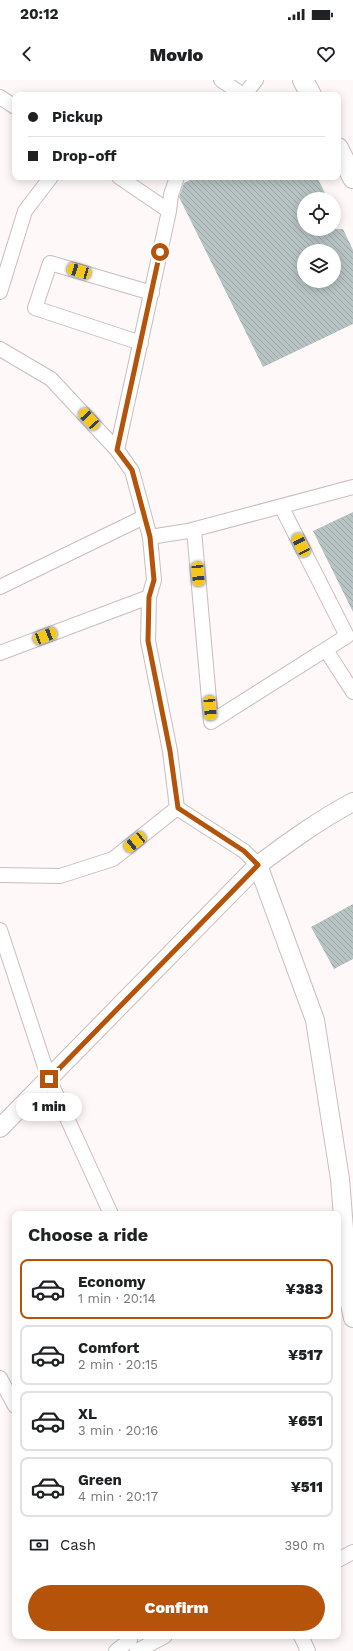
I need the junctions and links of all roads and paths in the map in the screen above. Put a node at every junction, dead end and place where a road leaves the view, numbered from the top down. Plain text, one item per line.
1 (222, 80) edge
2 (256, 80) edge
3 (303, 80) edge
4 (240, 92) edge
5 (246, 92) edge
6 (309, 92) edge
7 (0, 97) edge
8 (12, 105) edge
9 (341, 154) edge
10 (353, 178) edge
11 (49, 180) edge
12 (124, 180) edge
13 (176, 180) edge
14 (170, 211) junction
15 (0, 292) edge
16 (152, 293) junction
17 (141, 343) junction
18 (0, 349) edge
19 (117, 450) junction
20 (353, 487) edge
21 (281, 506) junction
22 (144, 517) junction
23 (194, 530) junction
24 (150, 537) junction
25 (0, 587) edge
26 (149, 597) junction
27 (326, 650) junction
28 (0, 653) edge
29 (353, 692) edge
30 (353, 802) edge
31 (178, 808) junction
32 (258, 865) junction
33 (0, 875) edge
34 (0, 930) edge
35 (49, 1079) junction
36 (0, 1128) edge
37 (110, 1211) edge
38 (353, 1318) edge
39 (0, 1378) edge
40 (12, 1400) edge
41 (353, 1552) edge
42 (341, 1558) edge
43 (154, 1639) edge
44 (302, 1639) edge
45 (133, 1645) edge
46 (116, 1651) edge
47 (308, 1651) edge

1 - 4 street
2 - 5 street
3 - 6 main road
7 - 8 street
9 - 10 main road
11 - 15 street
12 - 14 street
13 - 14 street
14 - 16 street
16 - 17 street
16 - 17 street
17 - 19 street
18 - 19 street
19 - 22 street
20 - 21 street
21 - 23 street
21 - 27 street
22 - 24 street
22 - 25 street
23 - 24 street
23 - 27 street
24 - 26 street
26 - 28 street
26 - 31 street
27 - 29 street
30 - 32 street
31 - 32 street
31 - 33 street
32 - 35 street
32 - 38 street
34 - 35 street
35 - 36 street
35 - 37 street
39 - 40 street
41 - 42 street
43 - 45 street
44 - 47 street
45 - 46 street

